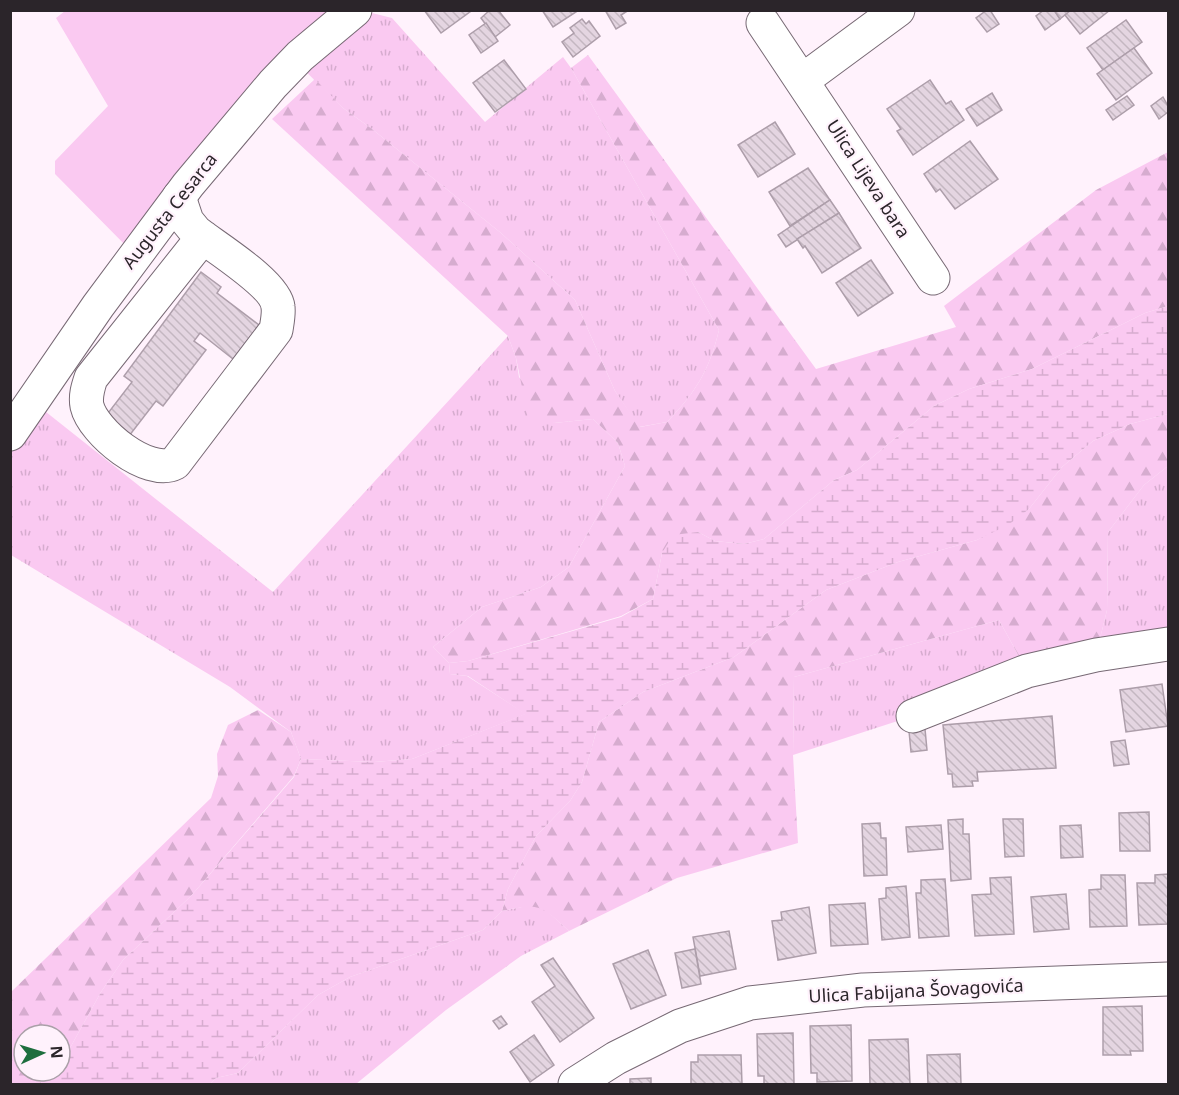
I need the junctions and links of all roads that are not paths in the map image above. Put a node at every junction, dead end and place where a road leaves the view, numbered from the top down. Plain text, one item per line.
1 (355, 10) edge
2 (898, 10) edge
3 (764, 23) dead end
4 (803, 80) junction
5 (179, 197) junction
6 (203, 237) junction
7 (933, 278) dead end
8 (10, 434) edge
9 (1168, 645) edge
10 (913, 716) dead end
11 (1168, 979) edge
12 (574, 1084) edge

1 - 5 street, Augusta Cesarca
2 - 4 street
3 - 4 street, Ulica Lijeva bara
4 - 7 street, Ulica Lijeva bara
5 - 6 street
5 - 8 street, Augusta Cesarca
6 - 6 street
9 - 10 street
11 - 12 street, Ulica Fabijana Šovagovića

